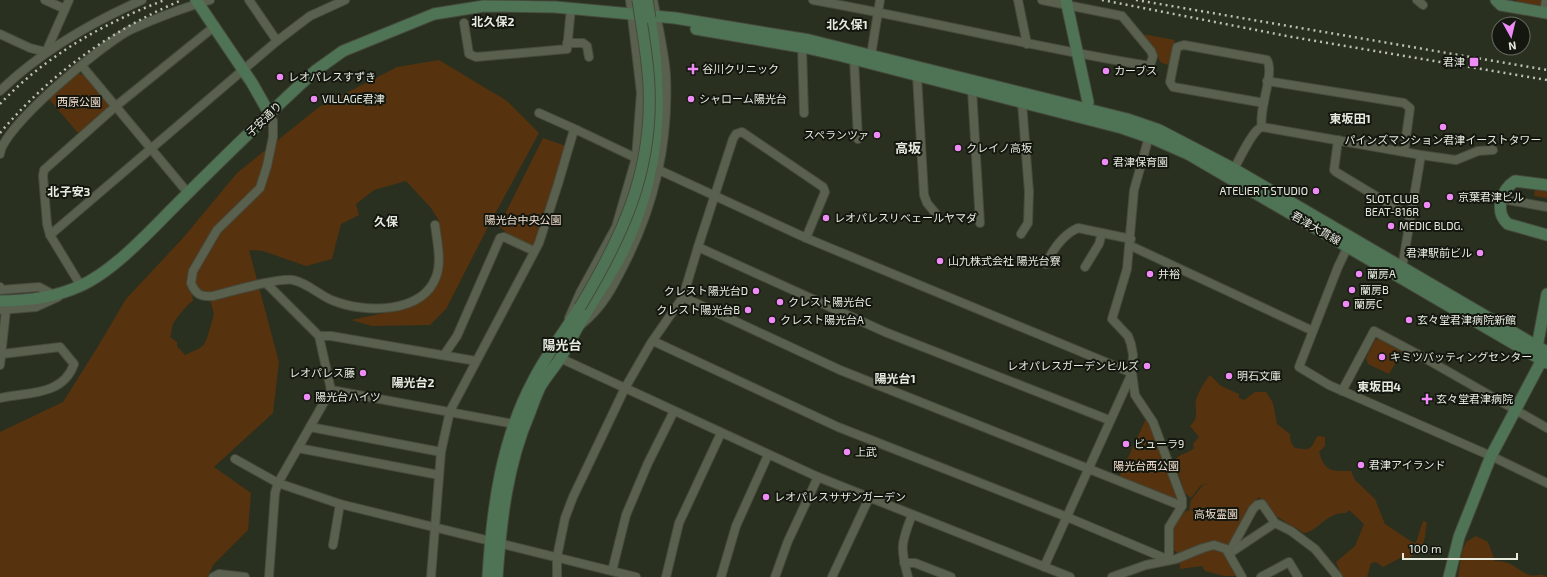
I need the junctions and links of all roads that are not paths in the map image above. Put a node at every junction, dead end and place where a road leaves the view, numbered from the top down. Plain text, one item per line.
1 (46, 0) edge
2 (69, 0) edge
3 (142, 0) edge
4 (210, 0) edge
5 (250, 0) edge
6 (345, 0) edge
7 (630, 0) edge
8 (638, 0) edge
9 (647, 0) edge
10 (653, 0) edge
11 (813, 0) edge
12 (880, 0) edge
13 (1018, 0) edge
14 (1042, 0) edge
15 (1496, 0) edge
16 (1546, 0) edge
17 (197, 2) edge
18 (1066, 2) edge
19 (571, 8) junction
20 (64, 9) junction
21 (878, 11) junction
22 (1545, 12) edge
23 (633, 15) junction
24 (659, 18) junction
25 (464, 23) dead end
26 (215, 26) junction
27 (0, 34) edge
28 (277, 41) junction
29 (567, 43) junction
30 (1027, 44) junction
31 (802, 47) junction
32 (46, 52) junction
33 (1078, 54) junction
34 (871, 55) junction
35 (589, 57) dead end
36 (854, 60) junction
37 (82, 66) junction
38 (244, 71) junction
39 (917, 76) junction
40 (1267, 81) junction
41 (972, 90) junction
42 (0, 91) edge
43 (1022, 103) junction
44 (1264, 103) junction
45 (116, 106) junction
46 (269, 113) junction
47 (539, 113) dead end
48 (804, 113) dead end
49 (1084, 114) junction
50 (1262, 127) junction
51 (577, 130) junction
52 (1150, 132) junction
53 (858, 139) dead end
54 (1338, 140) junction
55 (151, 149) junction
56 (1493, 150) dead end
57 (1404, 152) junction
58 (0, 154) edge
59 (1421, 155) junction
60 (636, 158) junction
61 (1234, 169) junction
62 (659, 170) junction
63 (1547, 185) edge
64 (188, 193) junction
65 (715, 195) junction
66 (1502, 199) junction
67 (1547, 207) edge
68 (937, 215) dead end
69 (1409, 216) junction
70 (980, 223) dead end
71 (435, 225) dead end
72 (1102, 233) junction
73 (1021, 234) dead end
74 (50, 235) junction
75 (1547, 235) edge
76 (806, 238) junction
77 (1131, 242) junction
78 (1350, 243) junction
79 (698, 247) junction
80 (534, 251) junction
81 (1046, 264) dead end
82 (1085, 267) dead end
83 (1402, 268) junction
84 (266, 284) junction
85 (81, 286) junction
86 (70, 290) junction
87 (1547, 294) edge
88 (683, 297) junction
89 (1, 298) edge
90 (584, 308) junction
91 (578, 327) junction
92 (565, 330) junction
93 (1313, 331) junction
94 (319, 336) junction
95 (653, 341) junction
96 (2, 354) junction
97 (444, 355) junction
98 (1544, 355) edge
99 (560, 358) junction
100 (476, 361) junction
101 (0, 365) edge
102 (1132, 373) junction
103 (625, 388) junction
104 (331, 390) junction
105 (1342, 391) junction
106 (0, 398) edge
107 (1515, 410) junction
108 (674, 411) junction
109 (450, 412) junction
110 (1109, 420) junction
111 (514, 424) junction
112 (310, 427) junction
113 (1547, 428) edge
114 (721, 432) junction
115 (298, 448) junction
116 (441, 452) junction
117 (768, 454) junction
118 (1492, 456) junction
119 (235, 459) dead end
120 (1088, 469) junction
121 (439, 475) junction
122 (818, 477) junction
123 (278, 483) junction
124 (1547, 483) edge
125 (869, 498) junction
126 (340, 504) junction
127 (1182, 506) junction
128 (912, 515) junction
129 (1067, 517) junction
130 (1275, 523) junction
131 (436, 528) junction
132 (495, 543) junction
133 (333, 545) dead end
134 (1229, 553) junction
135 (557, 557) junction
136 (1169, 560) junction
137 (904, 563) junction
138 (1044, 567) junction
139 (612, 571) junction
140 (213, 577) edge
141 (245, 577) edge
142 (269, 577) edge
143 (431, 577) edge
144 (488, 577) edge
145 (497, 577) edge
146 (557, 577) edge
147 (636, 577) edge
148 (666, 577) edge
149 (721, 577) edge
150 (774, 577) edge
151 (832, 577) edge
152 (908, 577) edge
153 (951, 577) edge
154 (1070, 577) edge
155 (1112, 577) edge
156 (1242, 577) edge
157 (1261, 577) edge
158 (1298, 577) edge
159 (1338, 577) edge
160 (1449, 577) edge

1 - 20 street
2 - 20 street
3 - 32 street
4 - 17 street
5 - 28 street
6 - 28 street
7 - 23 street
8 - 90 street, bridge
9 - 90 street, bridge
10 - 24 street
11 - 21 street
12 - 21 street
13 - 30 street
14 - 18 street
15 - 22 street
16 - 22 street
17 - 26 street
17 - 37 street
18 - 33 street
18 - 33 street
19 - 23 street, 子安通り
19 - 29 street
19 - 46 street, 子安通り
20 - 32 street
21 - 30 street
21 - 34 street
23 - 24 street, 子安通り
23 - 60 street
24 - 31 street
24 - 34 street
24 - 62 street
25 - 29 street
26 - 38 street
26 - 45 street
27 - 32 street
28 - 38 street
29 - 35 street
30 - 33 street
31 - 36 street
31 - 48 street
32 - 42 street
33 - 49 street
34 - 49 street
36 - 39 street
36 - 53 street
37 - 45 street
37 - 58 street
38 - 46 street
38 - 55 street
39 - 41 street
39 - 68 street
40 - 44 street
40 - 44 street
40 - 57 street
41 - 43 street
41 - 70 street
43 - 49 street
43 - 73 street
44 - 50 street
45 - 55 street
45 - 74 street
46 - 64 street, 子安通り
46 - 84 street
47 - 51 street
49 - 52 street, 君津大貫線
50 - 54 street
50 - 61 street
51 - 60 street
51 - 80 street
52 - 61 street, 君津大貫線
52 - 77 street
52 - 78 street, 君津大貫線
54 - 57 street
54 - 69 street
55 - 64 street
55 - 74 street
56 - 59 street
57 - 59 street
59 - 69 street
60 - 92 street
61 - 78 street, 君津大貫線
62 - 65 street
62 - 91 street
63 - 66 street
64 - 85 street, 子安通り
65 - 76 street
65 - 76 street
65 - 79 street
66 - 67 street
66 - 75 street
69 - 83 street
71 - 84 street
72 - 77 street
72 - 81 street
72 - 82 street
74 - 85 street
76 - 102 street
77 - 93 street
77 - 102 street
78 - 83 street, 君津大貫線
78 - 93 street
78 - 98 street, 君津大貫線
79 - 88 street
79 - 110 street
80 - 97 street
80 - 100 street
83 - 98 street, 君津大貫線
84 - 94 street
85 - 86 street, 子安通り
86 - 89 street, 子安通り
86 - 89 street
87 - 98 street
88 - 95 street
88 - 120 street
89 - 96 street
90 - 91 street
90 - 92 street
91 - 99 street
92 - 111 street
93 - 105 street
94 - 97 street
94 - 104 street
95 - 103 street
95 - 129 street
96 - 101 street
96 - 106 street
97 - 100 street
98 - 107 street
99 - 103 street
99 - 132 street
100 - 109 street
102 - 110 street
102 - 127 street
103 - 108 street
103 - 135 street
104 - 109 street
104 - 112 street
105 - 107 street
105 - 118 street
107 - 113 street
107 - 118 street
108 - 114 street
108 - 139 street
109 - 111 street
109 - 116 street
110 - 120 street
111 - 132 street
112 - 115 street
112 - 116 street
114 - 117 street
114 - 148 street
115 - 121 street
115 - 123 street
116 - 121 street
117 - 122 street
117 - 149 street
118 - 124 street
118 - 160 street
119 - 123 street
120 - 127 street
120 - 129 street
121 - 131 street
122 - 125 street
122 - 150 street
123 - 126 street
123 - 142 street
125 - 128 street
125 - 151 street
126 - 131 street
126 - 133 street
127 - 136 street
128 - 137 street
128 - 138 street
129 - 136 street
129 - 138 street
130 - 134 street
130 - 134 street
130 - 159 street
131 - 132 street
131 - 143 street
132 - 135 street
132 - 144 street
132 - 145 street
134 - 136 street
134 - 156 street
135 - 139 street
135 - 146 street
136 - 155 street
137 - 152 street
137 - 153 street
138 - 154 street
139 - 147 street
140 - 141 street
157 - 158 street

